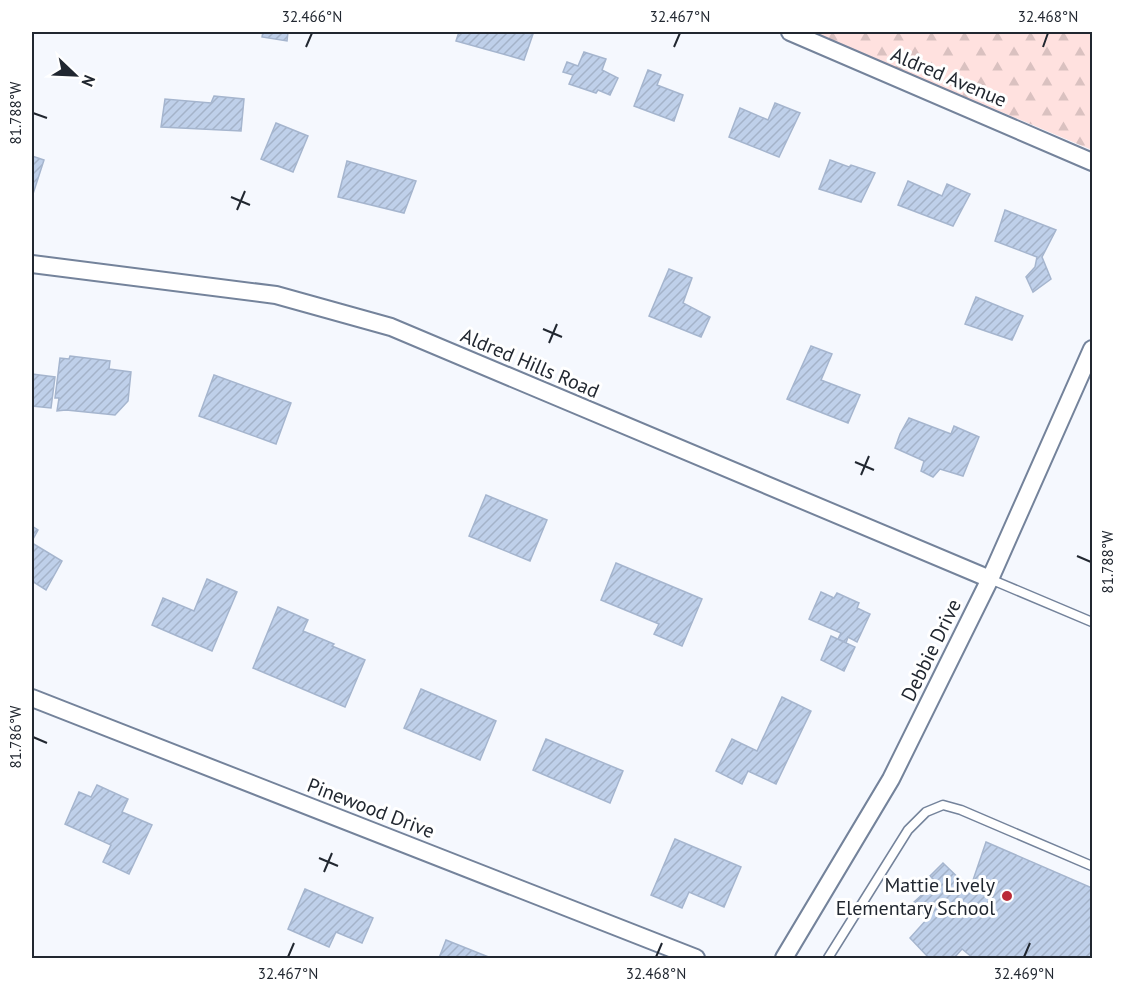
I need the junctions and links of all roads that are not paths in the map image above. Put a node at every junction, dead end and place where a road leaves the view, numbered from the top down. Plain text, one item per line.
1 (790, 32) edge
2 (1092, 162) edge
3 (32, 264) edge
4 (1092, 349) edge
5 (990, 579) junction
6 (1092, 622) edge
7 (32, 698) edge
8 (1092, 866) edge
9 (696, 958) edge
10 (784, 958) edge
11 (828, 958) edge

1 - 2 street, Aldred Avenue
3 - 5 street, Aldred Hills Road
4 - 5 street, Debbie Drive
5 - 6 lane
5 - 10 street, Debbie Drive
7 - 9 street, Pinewood Drive
8 - 11 lane

